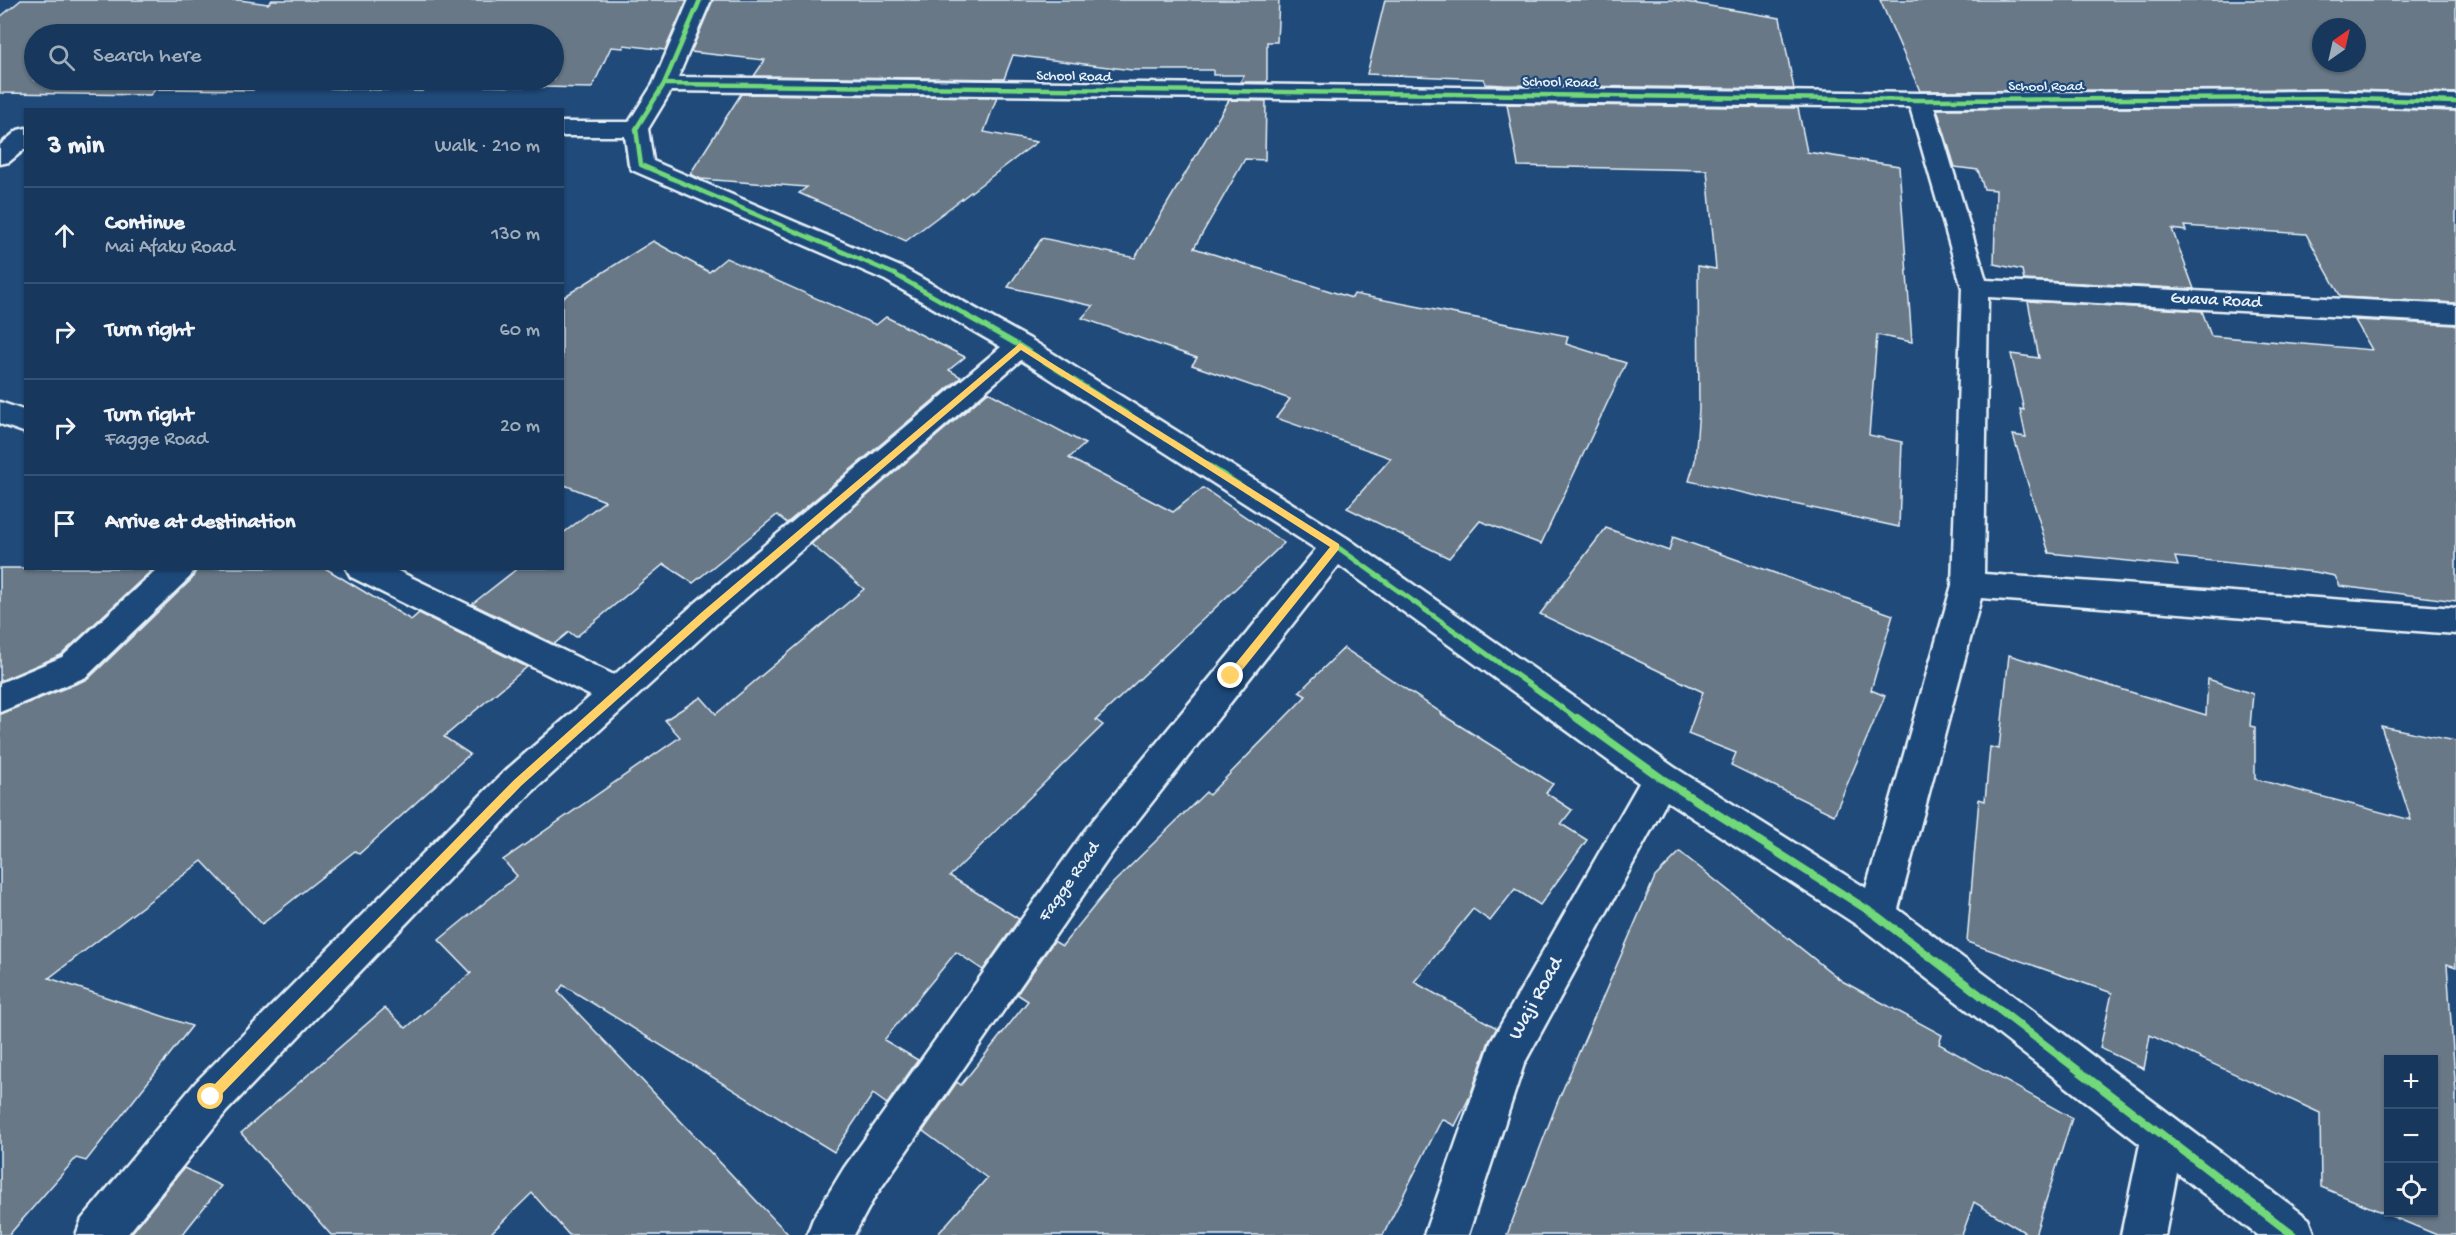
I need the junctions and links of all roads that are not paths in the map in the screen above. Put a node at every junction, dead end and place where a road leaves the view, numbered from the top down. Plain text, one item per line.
1 (700, 0) edge
2 (664, 84) junction
3 (1920, 100) junction
4 (2456, 102) edge
5 (20, 127) edge
6 (564, 129) edge
7 (636, 129) junction
8 (0, 157) edge
9 (1975, 288) junction
10 (2456, 314) edge
11 (1020, 346) junction
12 (0, 412) edge
13 (24, 422) edge
14 (1336, 546) junction
15 (177, 570) edge
16 (366, 570) edge
17 (1968, 585) junction
18 (2456, 621) edge
19 (618, 693) junction
20 (0, 698) edge
21 (1661, 778) junction
22 (1877, 916) junction
23 (2163, 1135) junction
24 (98, 1235) edge
25 (830, 1235) edge
26 (1446, 1235) edge
27 (2143, 1235) edge
28 (2293, 1235) edge

1 - 2 street
2 - 3 street, School Road
2 - 7 street
3 - 4 street, School Road
3 - 9 street
5 - 8 street
6 - 7 street
7 - 11 street
9 - 10 street, Guava Road
9 - 17 street
11 - 14 street
11 - 19 street
12 - 13 street
14 - 21 street
14 - 25 street, Fagge Road
15 - 20 street
16 - 19 street
17 - 18 street
17 - 22 street
19 - 24 street
21 - 22 street
21 - 26 street, Waji Road
22 - 23 street
23 - 27 street
23 - 28 street

